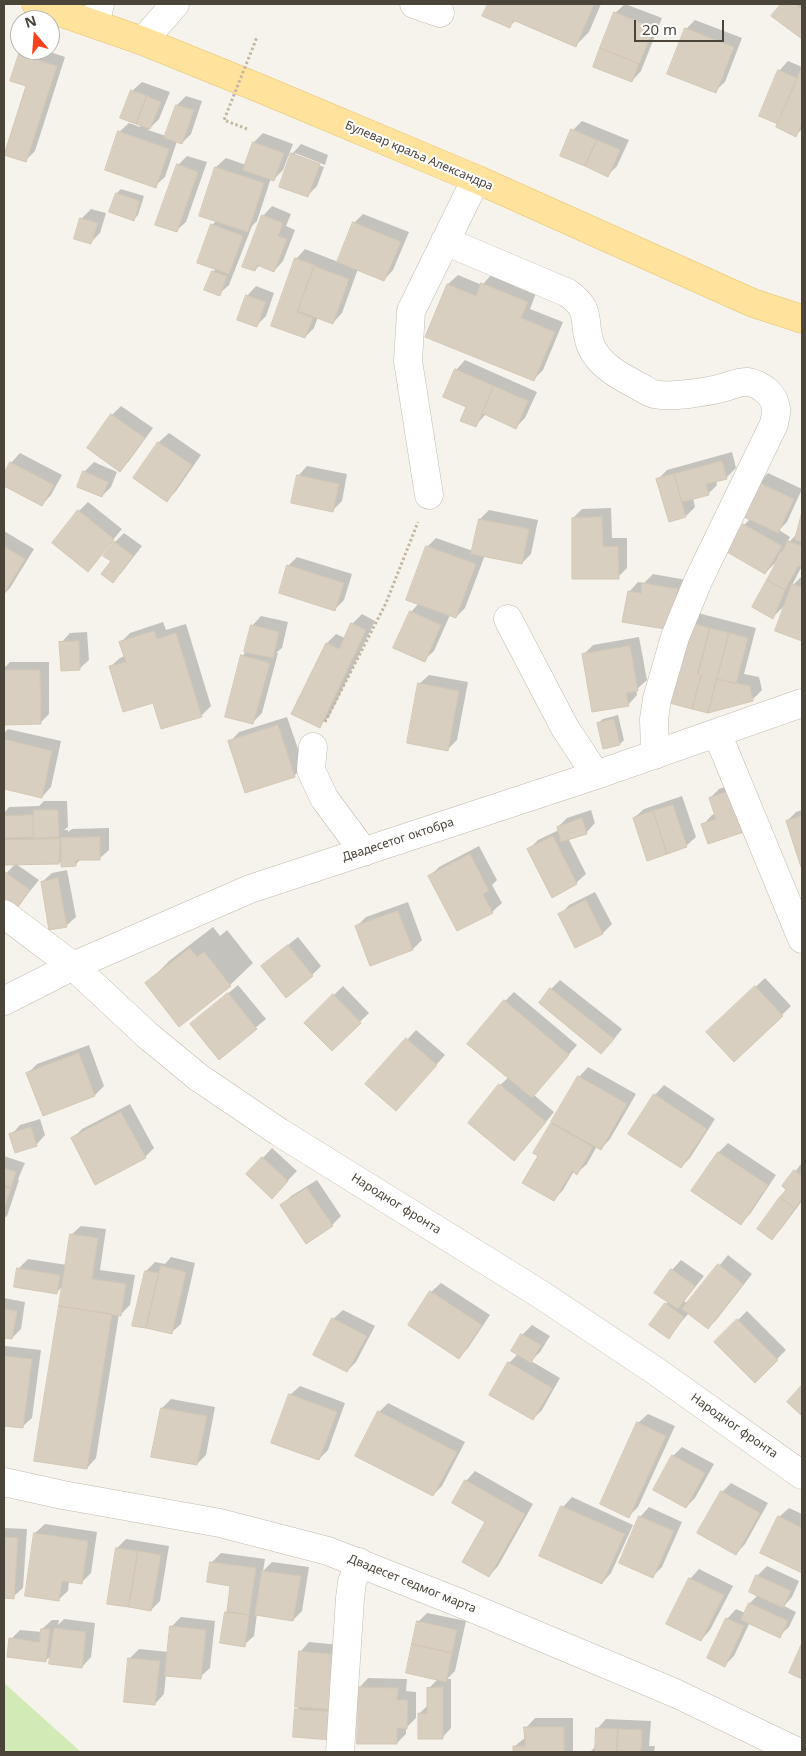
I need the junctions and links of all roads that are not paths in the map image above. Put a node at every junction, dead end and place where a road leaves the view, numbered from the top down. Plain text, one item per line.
1 (36, 4) edge
2 (175, 4) edge
3 (414, 4) edge
4 (440, 13) dead end
5 (98, 14) edge
6 (143, 41) junction
7 (476, 179) junction
8 (445, 241) junction
9 (801, 319) edge
10 (429, 495) road end
11 (508, 619) dead end
12 (802, 703) edge
13 (717, 733) junction
14 (313, 748) road end
15 (654, 755) junction
16 (596, 775) junction
17 (364, 852) junction
18 (4, 914) edge
19 (802, 939) edge
20 (73, 966) junction
21 (4, 1001) edge
22 (802, 1475) edge
23 (4, 1482) edge
24 (359, 1562) junction
25 (793, 1751) edge
26 (340, 1752) edge

1 - 5 main road, Булевар краља Александра
2 - 6 street
3 - 4 street
5 - 6 main road, Булевар краља Александра
6 - 7 main road, Булевар краља Александра
7 - 8 street
7 - 9 main road, Булевар краља Александра
8 - 10 street
8 - 15 street
11 - 16 street
12 - 13 street, Двадесетог октобра
13 - 15 street, Двадесетог октобра
13 - 19 street
14 - 17 street
15 - 16 street, Двадесетог октобра
16 - 17 street, Двадесетог октобра
17 - 20 street, Двадесетог октобра
18 - 20 street, Народног фронта
20 - 21 street, Двадесетог октобра
20 - 22 street, Народног фронта
23 - 24 street, Двадесет седмог марта
24 - 25 street, Двадесет седмог марта
24 - 26 street

